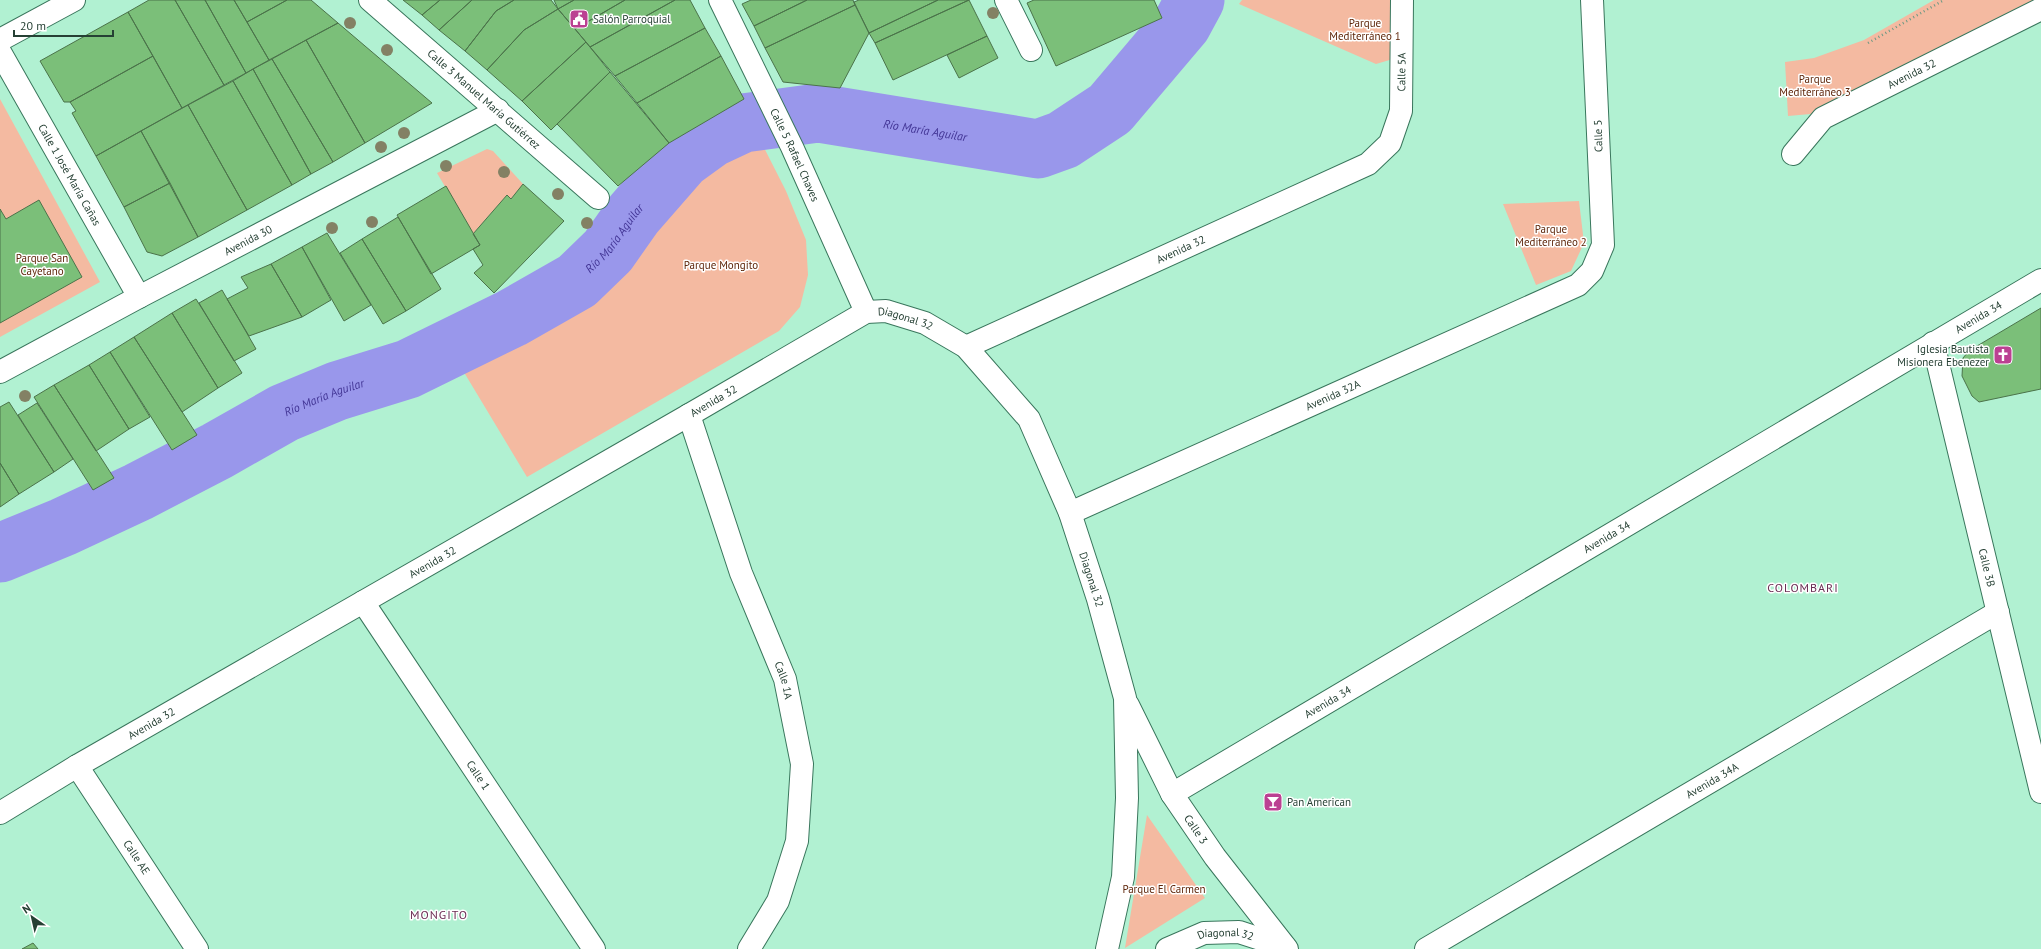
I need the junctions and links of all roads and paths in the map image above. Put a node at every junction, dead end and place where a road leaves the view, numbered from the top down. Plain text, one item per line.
1 (74, 0) edge
2 (370, 0) edge
3 (720, 0) edge
4 (1006, 0) edge
5 (1402, 0) edge
6 (1592, 0) edge
7 (1944, 0) edge
8 (2041, 8) edge
9 (0, 40) edge
10 (1868, 43) dead end
11 (1031, 50) dead end
12 (0, 52) edge
13 (498, 110) junction
14 (1390, 143) joint
15 (1793, 154) dead end
16 (598, 198) dead end
17 (1592, 271) joint
18 (2041, 280) edge
19 (139, 297) junction
20 (866, 312) junction
21 (1933, 343) junction
22 (966, 347) junction
23 (0, 372) edge
24 (689, 415) junction
25 (1070, 513) junction
26 (363, 602) junction
27 (1998, 612) junction
28 (1125, 698) junction
29 (77, 766) junction
30 (2041, 792) edge
31 (1172, 794) junction
32 (0, 813) edge
33 (1286, 948) edge
34 (197, 949) edge
35 (594, 949) edge
36 (749, 949) edge
37 (1106, 949) edge
38 (1167, 949) edge
39 (1426, 949) edge

1 - 9 street
2 - 13 street, Calle 3 Manuel María Gutiérrez
3 - 20 street, Calle 5 Rafael Chaves
4 - 11 street
5 - 14 street, Calle 5A
6 - 17 street, Calle 5
7 - 10 path
8 - 15 street, Avenida 32
12 - 19 street, Calle 1 José María Cañas
13 - 16 street, Calle 3 Manuel María Gutiérrez
13 - 19 street, Avenida 30
14 - 22 street, Avenida 32
17 - 25 street, Avenida 32A
18 - 21 street, Avenida 34
19 - 23 street, Avenida 30
20 - 22 street, Diagonal 32
20 - 24 street, Avenida 32
21 - 27 street, Calle 3B
21 - 31 street, Avenida 34
22 - 25 street, Diagonal 32
24 - 26 street, Avenida 32
24 - 36 street, Calle 1A
25 - 28 street, Diagonal 32
26 - 29 street, Avenida 32
26 - 35 street, Calle 1
27 - 30 street, Calle 3B
27 - 39 street, Avenida 34A
28 - 31 street, Calle 3
28 - 37 street, Diagonal 32
29 - 32 street, Avenida 32
29 - 34 street, Calle AE
31 - 33 street, Calle 3
33 - 38 street, Diagonal 32

